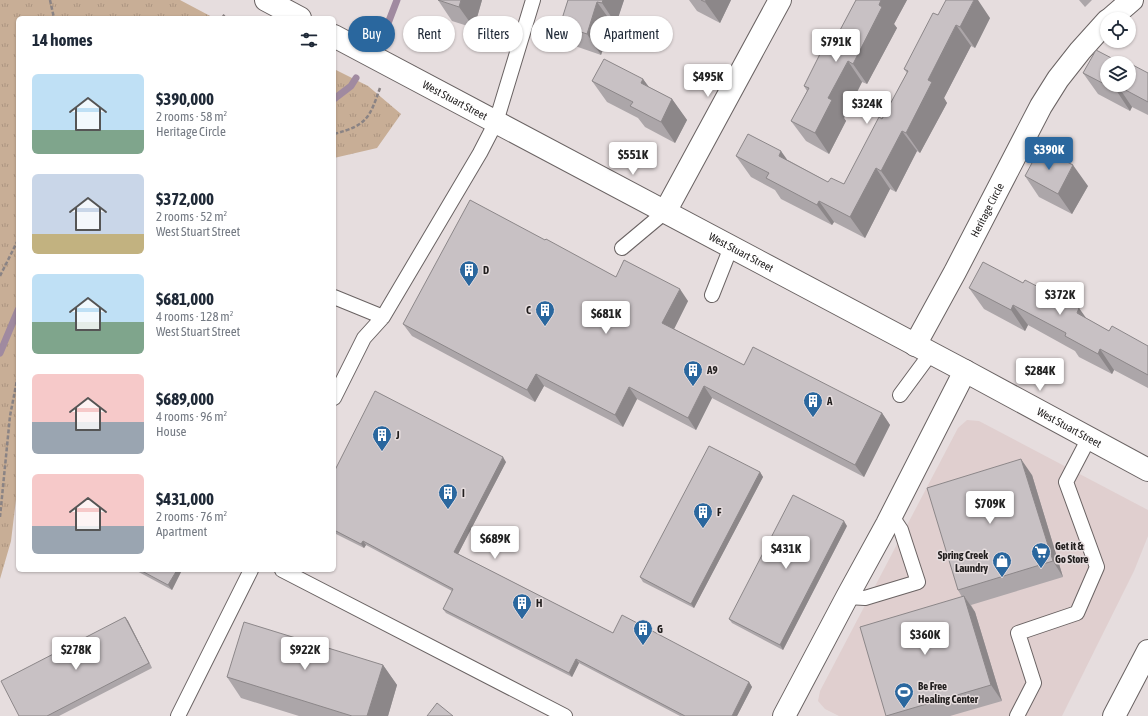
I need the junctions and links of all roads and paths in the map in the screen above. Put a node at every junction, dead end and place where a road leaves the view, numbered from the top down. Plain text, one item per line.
1 (50, 0) edge
2 (266, 0) edge
3 (533, 0) edge
4 (780, 0) edge
5 (1132, 0) edge
6 (1118, 12) edge
7 (54, 16) edge
8 (296, 16) edge
9 (1100, 29) edge
10 (336, 37) edge
11 (380, 88) dead end
12 (496, 122) junction
13 (336, 133) edge
14 (665, 212) junction
15 (16, 244) edge
16 (731, 247) junction
17 (622, 248) dead end
18 (0, 276) edge
19 (712, 296) dead end
20 (336, 298) edge
21 (383, 317) junction
22 (923, 349) junction
23 (965, 371) junction
24 (16, 386) edge
25 (336, 394) edge
26 (900, 395) dead end
27 (1089, 438) junction
28 (1148, 470) edge
29 (891, 515) junction
30 (0, 517) edge
31 (250, 572) edge
32 (286, 572) edge
33 (847, 597) junction
34 (1148, 652) edge
35 (178, 716) edge
36 (565, 716) edge
37 (784, 716) edge
38 (1017, 716) edge
39 (1114, 716) edge

1 - 7 path
2 - 8 street
3 - 12 lane
4 - 14 street
5 - 6 street
9 - 22 street, Heritage Circle
10 - 12 street, West Stuart Street
11 - 13 path
12 - 14 street, West Stuart Street
12 - 21 lane
14 - 16 street, West Stuart Street
14 - 17 lane
15 - 18 path
16 - 19 lane
16 - 22 street, West Stuart Street
20 - 21 lane
21 - 25 lane
22 - 23 street, West Stuart Street
22 - 26 lane
23 - 27 street, West Stuart Street
23 - 29 street
24 - 30 path
27 - 28 street, West Stuart Street
27 - 38 lane
29 - 33 street
29 - 33 lane
31 - 35 lane
32 - 36 lane
33 - 37 street
34 - 39 street

